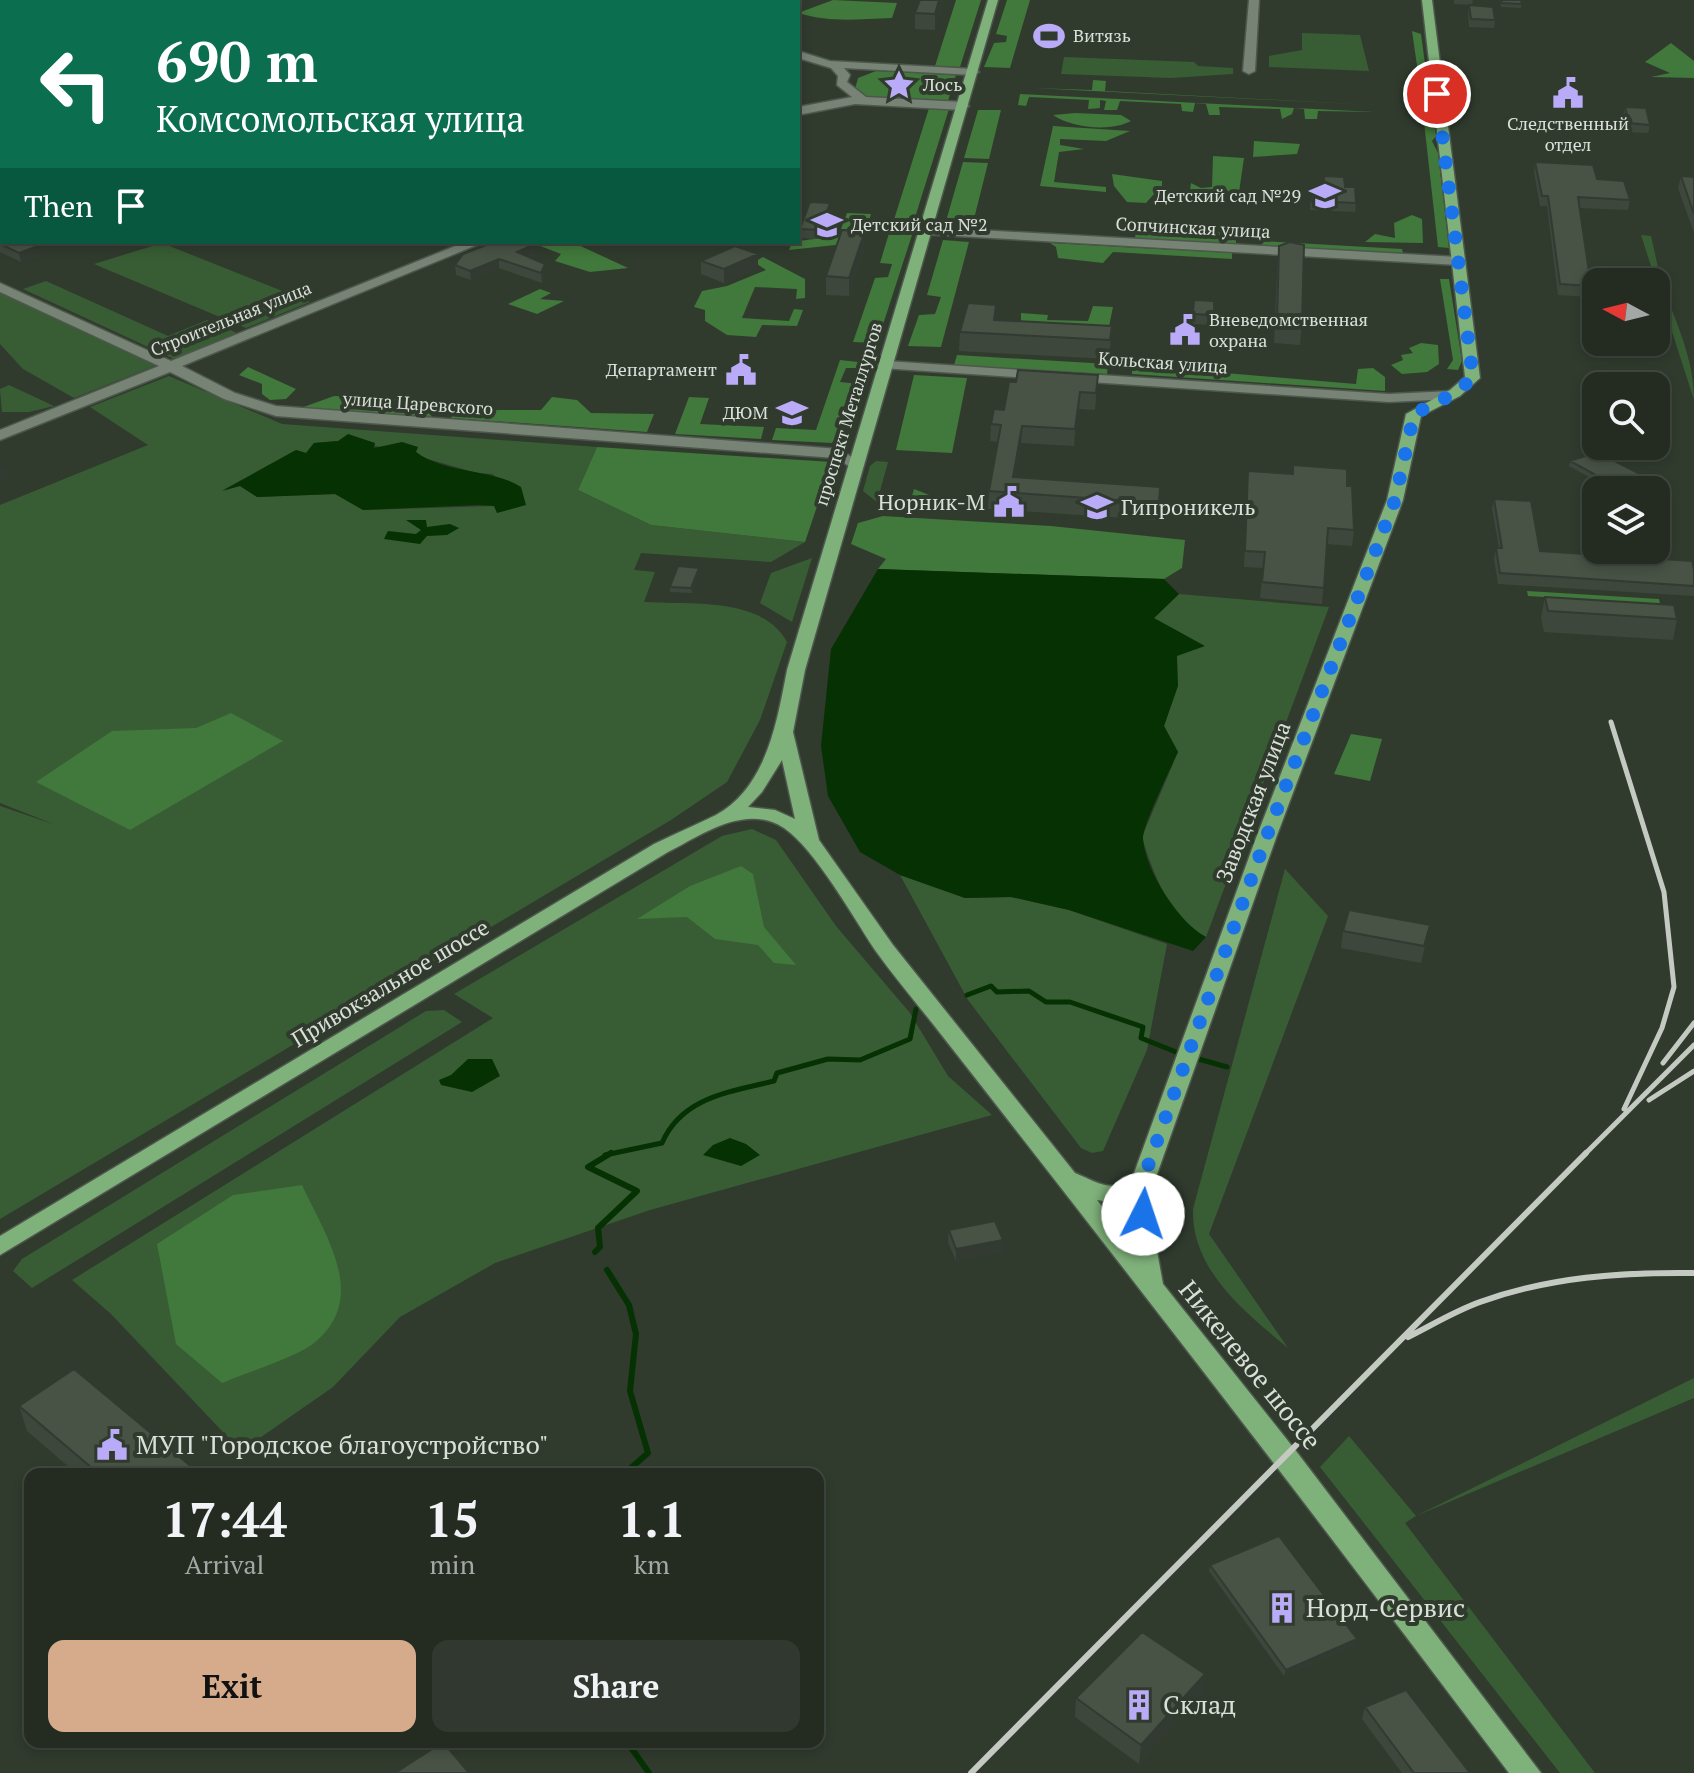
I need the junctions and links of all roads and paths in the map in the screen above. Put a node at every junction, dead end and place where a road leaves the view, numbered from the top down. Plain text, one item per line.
1 (993, 0) edge
2 (1254, 0) edge
3 (1427, 0) edge
4 (800, 55) edge
5 (830, 64) junction
6 (875, 68) junction
7 (1249, 71) dead end
8 (973, 72) junction
9 (841, 83) junction
10 (864, 101) junction
11 (963, 106) junction
12 (804, 109) edge
13 (926, 231) junction
14 (472, 244) edge
15 (1458, 261) junction
16 (0, 287) edge
17 (886, 365) junction
18 (170, 366) junction
19 (1452, 395) junction
20 (1389, 398) junction
21 (1414, 414) junction
22 (0, 435) edge
23 (863, 443) junction
24 (839, 454) junction
25 (856, 465) junction
26 (784, 732) junction
27 (722, 819) junction
28 (811, 843) junction
29 (1064, 1177) junction
30 (1143, 1180) junction
31 (0, 1247) edge
32 (1154, 1292) junction
33 (1526, 1773) edge

1 - 8 main road, проспект Металлургов
2 - 7 street
3 - 15 main road
4 - 5 street
5 - 6 street
5 - 9 street
6 - 8 street
6 - 9 street
8 - 11 main road, проспект Металлургов
9 - 10 street
9 - 12 street
10 - 11 street
10 - 12 street
11 - 13 main road, проспект Металлургов
13 - 15 street, Сопчинская улица
13 - 17 main road, проспект Металлургов
14 - 18 street, Строительная улица
15 - 19 main road
16 - 18 street, улица Царевского
17 - 20 street, Кольская улица
17 - 23 main road, проспект Металлургов
18 - 22 street, Строительная улица
18 - 24 street, улица Царевского
19 - 20 street, Кольская улица
19 - 21 main road
20 - 21 street, Кольская улица
21 - 30 main road, Заводская улица
23 - 24 street
23 - 25 main road, проспект Металлургов
24 - 25 street, улица Царевского
25 - 26 main road, проспект Металлургов
26 - 27 main road
26 - 28 main road, проспект Металлургов
27 - 28 main road, Привокзальное шоссе
27 - 31 main road, Привокзальное шоссе
28 - 29 main road, Никелевое шоссе
29 - 30 main road
29 - 32 main road, Никелевое шоссе
30 - 32 main road
32 - 33 main road, Никелевое шоссе

